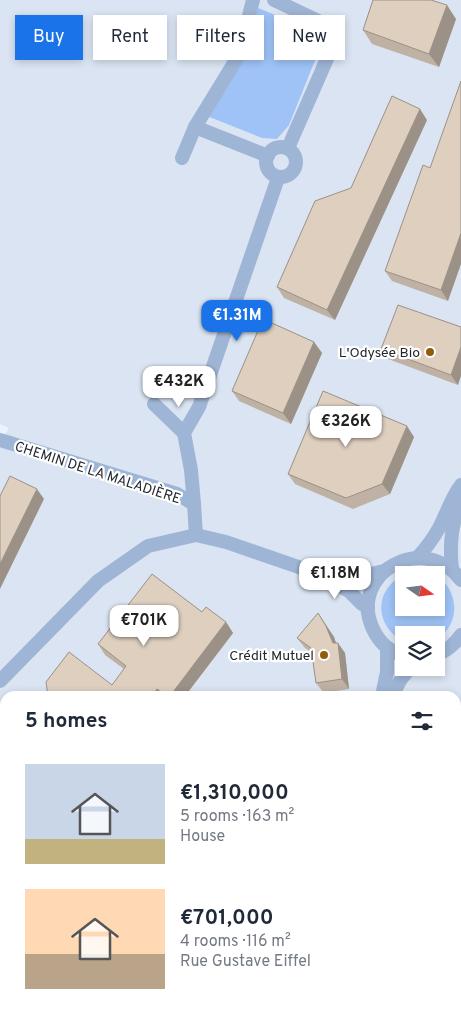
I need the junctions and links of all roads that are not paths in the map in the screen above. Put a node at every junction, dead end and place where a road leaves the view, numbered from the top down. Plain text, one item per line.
1 (253, 0) edge
2 (274, 0) edge
3 (195, 127) junction
4 (288, 148) junction
5 (268, 156) junction
6 (182, 158) dead end
7 (278, 178) junction
8 (154, 404) dead end
9 (184, 433) junction
10 (0, 440) edge
11 (461, 485) edge
12 (461, 498) edge
13 (194, 504) junction
14 (196, 535) junction
15 (418, 557) junction
16 (452, 569) junction
17 (384, 571) junction
18 (313, 572) junction
19 (461, 580) edge
20 (368, 608) junction
21 (459, 641) edge
22 (387, 648) junction
23 (445, 651) edge
24 (395, 652) edge
25 (403, 676) edge
26 (0, 681) edge
27 (383, 691) edge
28 (395, 691) edge

1 - 3 street
2 - 4 street
3 - 5 street
3 - 6 street
4 - 5 street
4 - 7 street
5 - 7 street
7 - 9 street
8 - 9 street
9 - 13 street
10 - 13 street, CHEMIN DE LA MALADIÈRE
11 - 15 street
12 - 16 street
13 - 14 street, CHEMIN DE LA MALADIÈRE
14 - 18 street
14 - 26 street
15 - 16 street
15 - 17 street
16 - 19 street
17 - 18 street
17 - 20 street
18 - 20 street
20 - 22 street
21 - 23 street
22 - 24 street
22 - 27 street
25 - 28 street

